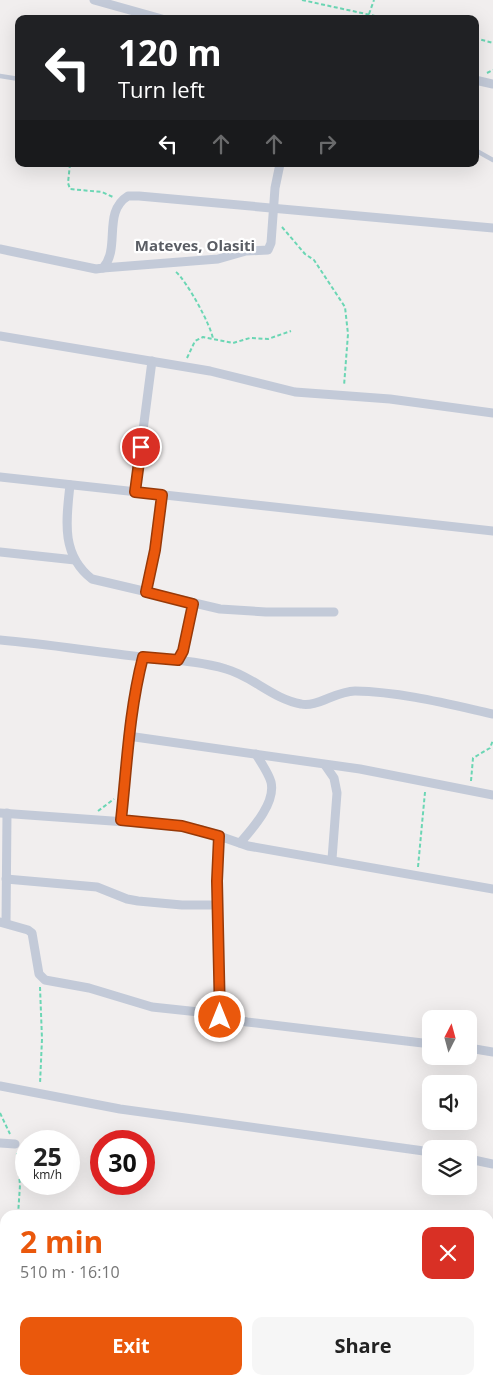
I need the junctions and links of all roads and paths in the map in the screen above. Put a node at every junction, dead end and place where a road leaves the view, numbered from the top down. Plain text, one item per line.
1 (94, 0) edge
2 (302, 0) edge
3 (374, 0) edge
4 (369, 14) junction
5 (148, 15) edge
6 (373, 15) edge
7 (479, 39) edge
8 (493, 43) edge
9 (0, 76) edge
10 (15, 78) edge
11 (479, 81) edge
12 (493, 84) edge
13 (479, 152) edge
14 (493, 160) edge
15 (70, 167) edge
16 (280, 167) edge
17 (119, 204) junction
18 (274, 208) junction
19 (273, 218) junction
20 (493, 228) edge
21 (0, 249) edge
22 (164, 264) junction
23 (102, 268) junction
24 (291, 331) dead end
25 (0, 336) edge
26 (213, 339) junction
27 (152, 361) junction
28 (183, 367) junction
29 (343, 395) junction
30 (493, 413) edge
31 (0, 477) edge
32 (70, 485) junction
33 (135, 492) junction
34 (162, 495) junction
35 (493, 531) edge
36 (0, 552) edge
37 (75, 560) junction
38 (146, 592) junction
39 (193, 604) junction
40 (334, 612) dead end
41 (0, 640) edge
42 (143, 657) junction
43 (178, 660) junction
44 (493, 714) edge
45 (128, 736) junction
46 (493, 740) edge
47 (256, 754) junction
48 (325, 765) junction
49 (433, 783) junction
50 (124, 790) junction
51 (466, 790) junction
52 (493, 795) edge
53 (4, 813) edge
54 (88, 818) junction
55 (121, 820) junction
56 (219, 836) junction
57 (240, 843) junction
58 (332, 859) junction
59 (417, 874) junction
60 (6, 879) junction
61 (493, 889) edge
62 (218, 905) junction
63 (3, 922) edge
64 (40, 977) junction
65 (220, 1017) junction
66 (422, 1043) edge
67 (478, 1050) edge
68 (493, 1052) edge
69 (0, 1086) edge
70 (39, 1093) junction
71 (0, 1113) edge
72 (0, 1143) edge
73 (15, 1144) joint
74 (422, 1151) edge
75 (477, 1161) edge
76 (493, 1164) edge
77 (19, 1195) edge
78 (18, 1210) edge

1 - 5 street
2 - 4 path
3 - 4 path
4 - 6 path
7 - 8 path
9 - 10 lane
11 - 12 street
13 - 14 lane
15 - 17 path
16 - 18 street
17 - 18 street
17 - 23 street
18 - 19 street
18 - 20 street
19 - 22 street
19 - 29 path
21 - 23 street
22 - 23 street
22 - 26 path
24 - 26 path
25 - 27 street
26 - 28 path
27 - 28 street
27 - 33 street
28 - 29 street
29 - 30 street
31 - 32 street
32 - 33 street
32 - 37 street
33 - 34 street
34 - 35 street
34 - 38 street
36 - 37 street
37 - 38 street
38 - 39 street
39 - 40 street
39 - 43 street
41 - 42 street
42 - 43 street
42 - 45 street
43 - 44 street
45 - 47 street
45 - 50 street
46 - 51 path
47 - 48 street
47 - 57 street
48 - 49 street
48 - 58 street
49 - 51 street
49 - 59 path
50 - 54 path
50 - 55 street
51 - 52 street
53 - 54 street
53 - 60 street
54 - 55 street
55 - 56 street
56 - 57 street
56 - 62 street
57 - 58 street
58 - 59 street
59 - 61 street
60 - 62 street
60 - 63 street
62 - 65 street
63 - 64 street
64 - 65 street
64 - 70 path
65 - 66 street
67 - 68 street
69 - 70 street
70 - 74 street
71 - 73 path
72 - 73 street
75 - 76 street
77 - 78 path

